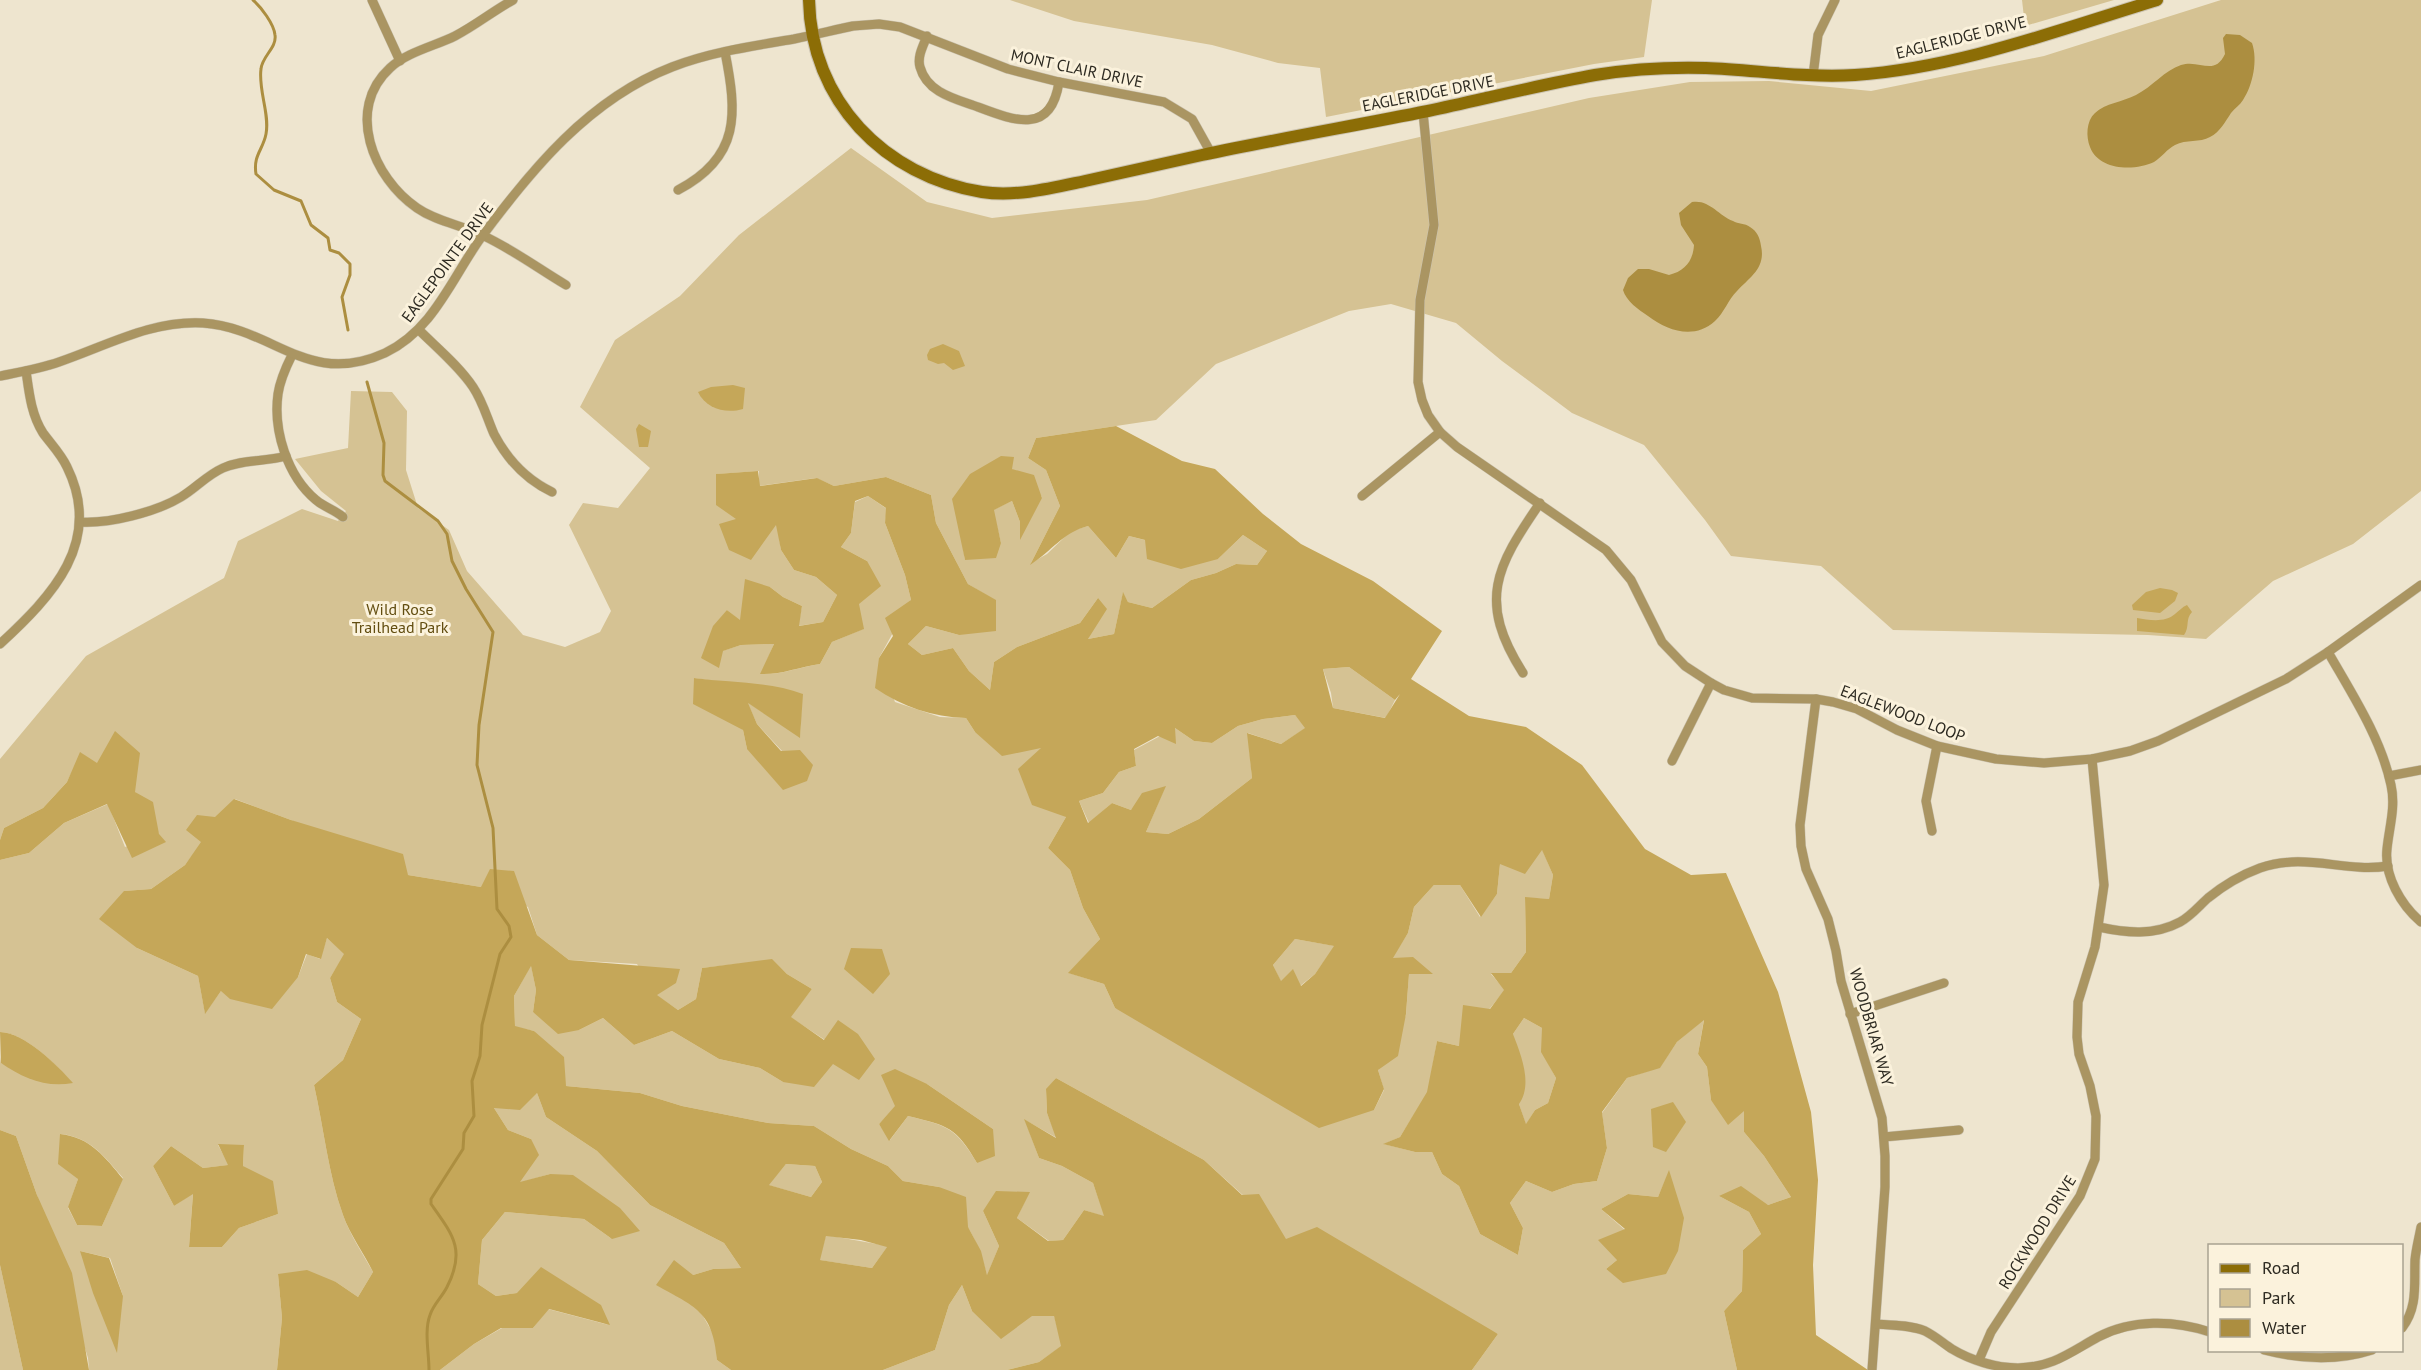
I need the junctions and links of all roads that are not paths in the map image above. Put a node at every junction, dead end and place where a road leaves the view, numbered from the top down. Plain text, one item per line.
1 (372, 0) edge
2 (513, 0) edge
3 (808, 0) edge
4 (1835, 0) edge
5 (2157, 0) edge
6 (812, 35) junction
7 (927, 36) junction
8 (725, 52) junction
9 (400, 61) junction
10 (1813, 76) junction
11 (1059, 82) junction
12 (1423, 112) junction
13 (1211, 153) junction
14 (678, 190) dead end
15 (483, 236) junction
16 (566, 285) dead end
17 (419, 330) junction
18 (292, 355) junction
19 (26, 371) junction
20 (0, 375) edge
21 (1440, 432) junction
22 (286, 456) junction
23 (552, 492) dead end
24 (1362, 496) dead end
25 (1540, 503) junction
26 (343, 517) dead end
27 (80, 522) junction
28 (2421, 585) edge
29 (0, 644) edge
30 (2328, 652) junction
31 (1523, 673) dead end
32 (1711, 683) junction
33 (1816, 699) junction
34 (1937, 746) junction
35 (2092, 759) junction
36 (1672, 761) dead end
37 (2421, 770) edge
38 (2389, 776) junction
39 (1932, 831) dead end
40 (2388, 866) junction
41 (2421, 922) edge
42 (2099, 927) junction
43 (1944, 983) dead end
44 (1850, 1014) junction
45 (1959, 1130) dead end
46 (1884, 1137) junction
47 (2421, 1227) edge
48 (1876, 1323) junction
49 (2403, 1327) edge
50 (2208, 1332) edge
51 (2279, 1352) edge
52 (2365, 1352) edge
53 (1979, 1360) junction
54 (1872, 1370) edge

1 - 9 street
2 - 9 street
3 - 6 main road, EAGLERIDGE DRIVE
4 - 10 street
5 - 10 main road, EAGLERIDGE DRIVE
6 - 7 street, MONT CLAIR DRIVE
6 - 8 street, EAGLEPOINTE DRIVE
6 - 13 main road, EAGLERIDGE DRIVE
7 - 11 street, MONT CLAIR DRIVE
7 - 11 street
8 - 14 street
8 - 15 street, EAGLEPOINTE DRIVE
9 - 15 street
10 - 12 main road, EAGLERIDGE DRIVE
11 - 13 street, MONT CLAIR DRIVE
12 - 13 main road, EAGLERIDGE DRIVE
12 - 21 street, EAGLEWOOD LOOP
15 - 16 street
15 - 17 street, EAGLEPOINTE DRIVE
17 - 18 street, EAGLEPOINTE DRIVE
17 - 23 street
18 - 19 street, EAGLEPOINTE DRIVE
18 - 22 street
19 - 20 street, EAGLEPOINTE DRIVE
19 - 27 street
21 - 24 street
21 - 25 street, EAGLEWOOD LOOP
22 - 26 street
22 - 27 street
25 - 31 street
25 - 32 street, EAGLEWOOD LOOP
27 - 29 street
28 - 30 street, EAGLEWOOD LOOP
30 - 35 street, EAGLEWOOD LOOP
30 - 38 street
32 - 33 street, EAGLEWOOD LOOP
32 - 36 street
33 - 34 street, EAGLEWOOD LOOP
33 - 44 street, WOODBRIAR WAY
34 - 35 street, EAGLEWOOD LOOP
34 - 39 street
35 - 42 street, ROCKWOOD DRIVE
37 - 38 street
38 - 40 street
40 - 41 street
40 - 42 street
42 - 53 street, ROCKWOOD DRIVE
43 - 44 street
44 - 46 street, WOODBRIAR WAY
45 - 46 street
46 - 48 street, WOODBRIAR WAY
47 - 49 street
48 - 53 street
48 - 54 street, WOODBRIAR WAY
50 - 53 street
51 - 52 street

